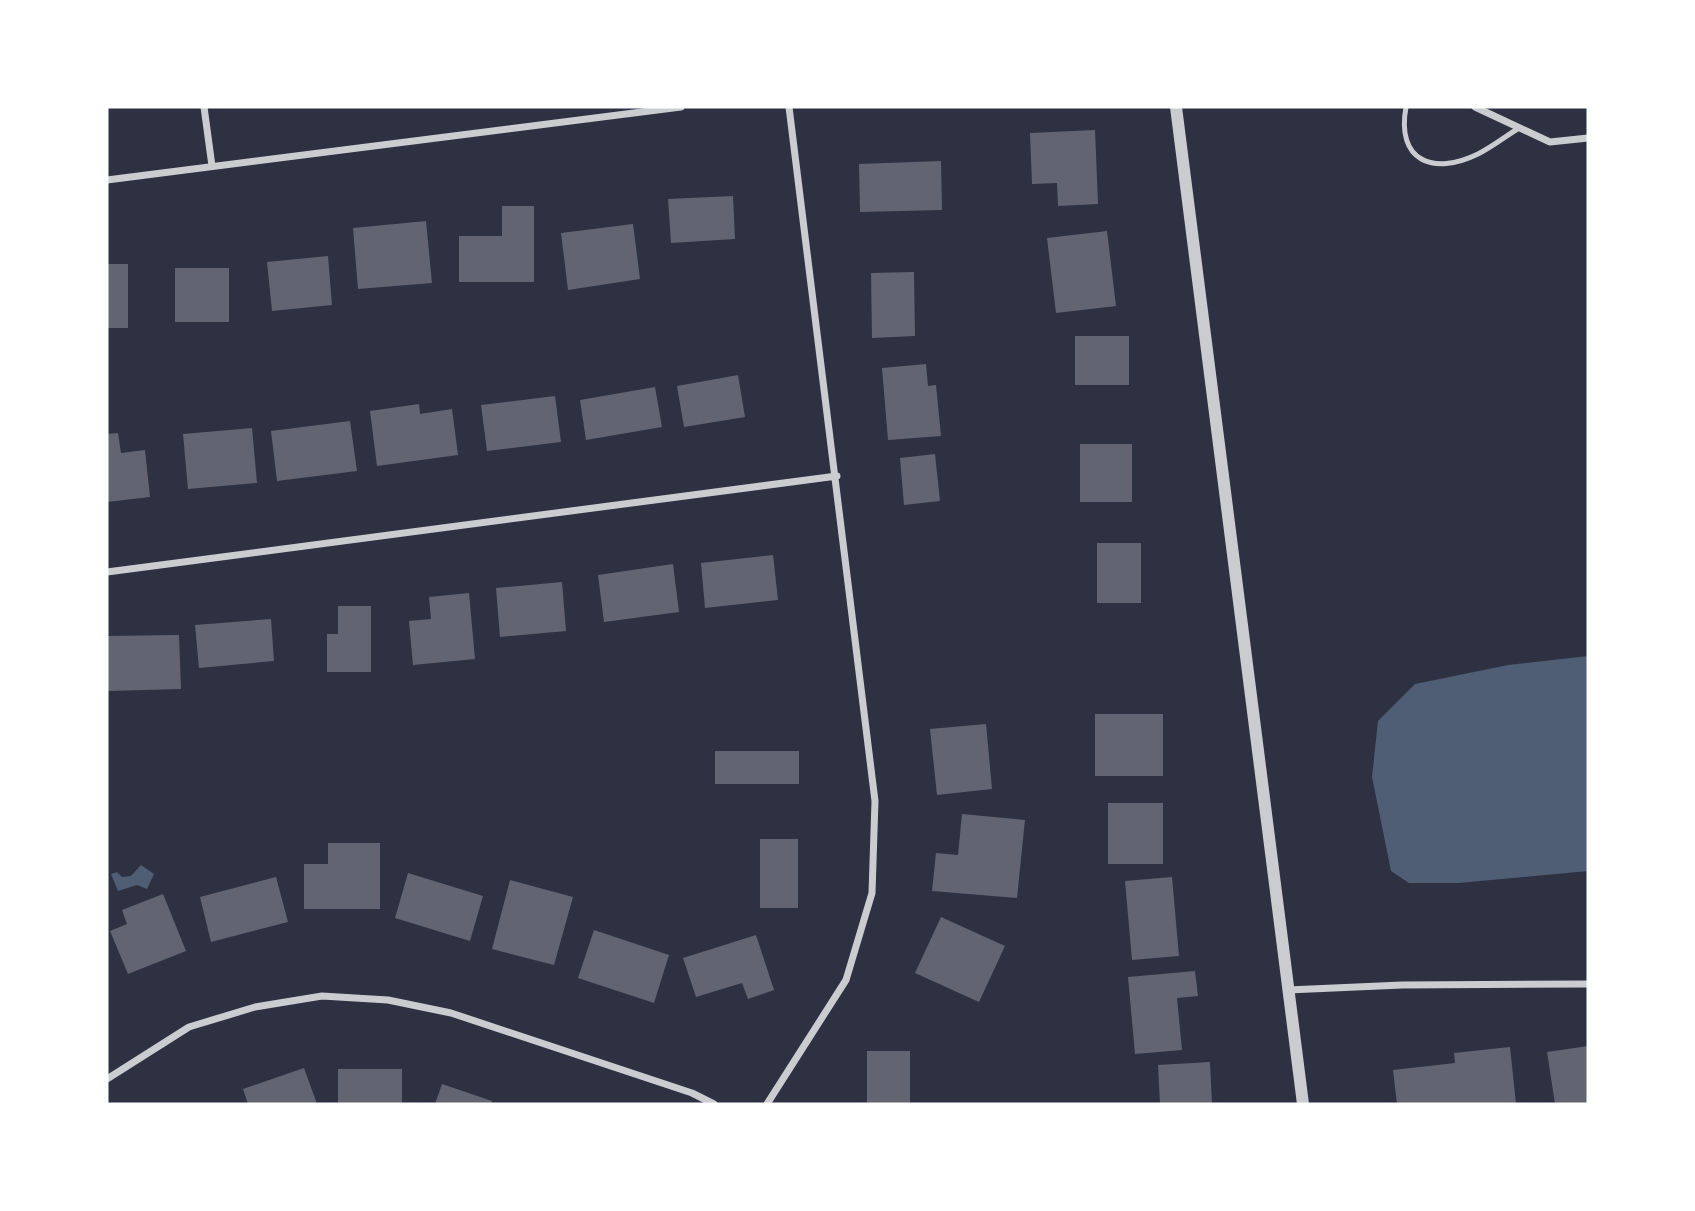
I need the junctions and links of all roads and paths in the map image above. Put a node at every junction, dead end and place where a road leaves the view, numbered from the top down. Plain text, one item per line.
1 (204, 107) edge
2 (681, 107) edge
3 (789, 107) edge
4 (1176, 107) edge
5 (1406, 107) edge
6 (1475, 107) edge
7 (1519, 128) junction
8 (1588, 138) edge
9 (212, 166) junction
10 (107, 180) edge
11 (836, 476) junction
12 (107, 572) edge
13 (1588, 984) edge
14 (1288, 990) junction
15 (107, 1079) edge
16 (714, 1104) edge
17 (767, 1104) edge
18 (1303, 1104) edge

1 - 9 street
2 - 9 street
3 - 11 street
4 - 14 street
5 - 7 lane
6 - 7 street
7 - 8 street
9 - 10 street
11 - 12 street
11 - 17 street
13 - 14 street
14 - 18 street
15 - 16 street

